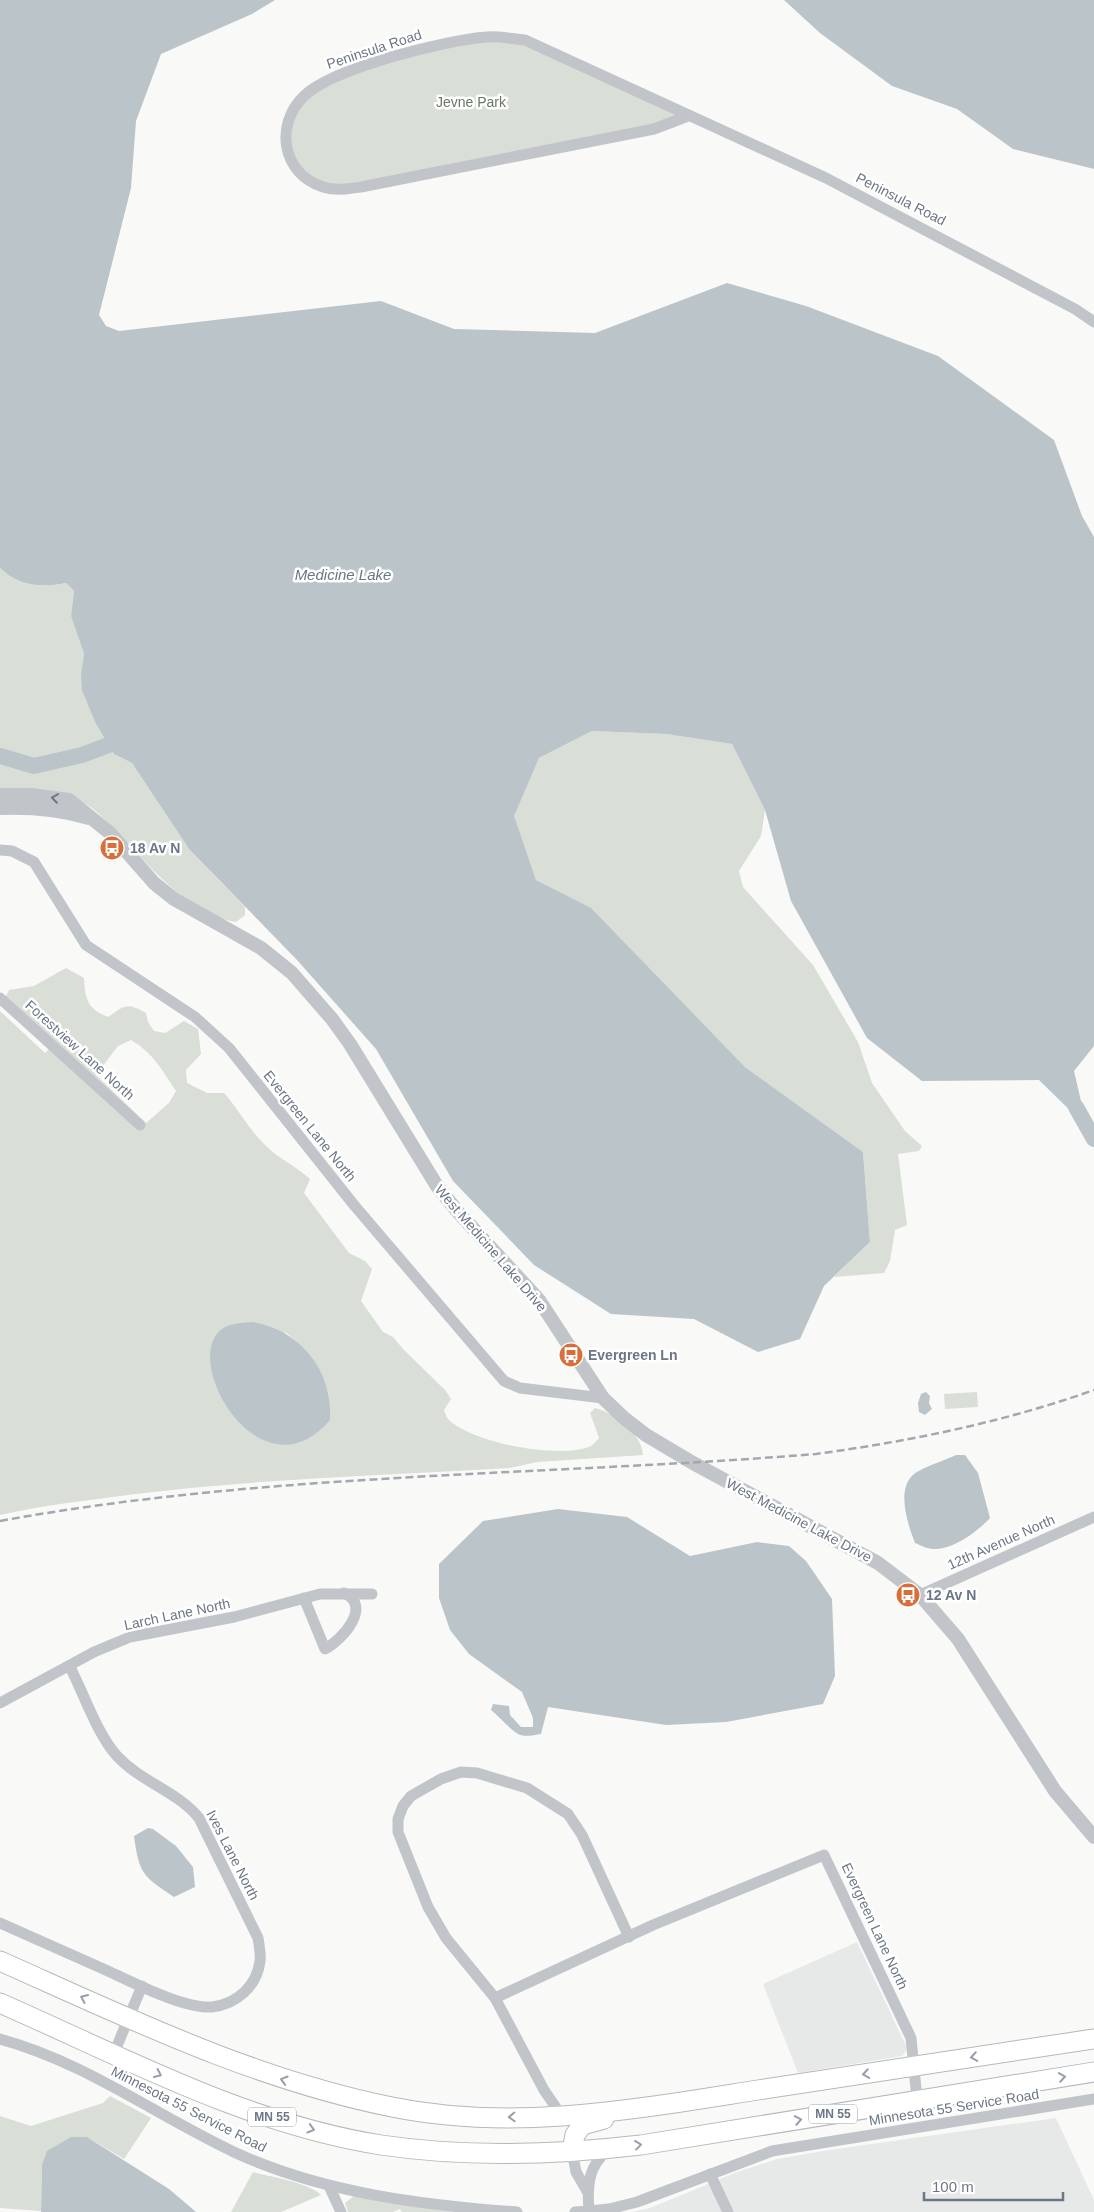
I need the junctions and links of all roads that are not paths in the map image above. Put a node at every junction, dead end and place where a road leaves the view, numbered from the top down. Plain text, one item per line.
1 (688, 116) junction
2 (1094, 322) edge
3 (0, 795) edge
4 (0, 808) edge
5 (97, 821) junction
6 (0, 850) edge
7 (0, 998) edge
8 (140, 1125) dead end
9 (603, 1398) junction
10 (1094, 1517) edge
11 (344, 1593) junction
12 (372, 1594) dead end
13 (920, 1595) junction
14 (304, 1598) junction
15 (70, 1667) junction
16 (0, 1703) edge
17 (1094, 1837) edge
18 (0, 1923) edge
19 (629, 1937) junction
20 (0, 1961) edge
21 (142, 1986) junction
22 (495, 1998) junction
23 (0, 2002) edge
24 (128, 2018) junction
25 (0, 2039) edge
26 (1094, 2039) edge
27 (114, 2053) junction
28 (914, 2066) junction
29 (1094, 2072) edge
30 (917, 2099) junction
31 (1094, 2099) edge
32 (696, 2100) junction
33 (561, 2115) junction
34 (610, 2148) junction
35 (572, 2152) junction
36 (710, 2174) junction
37 (329, 2186) junction
38 (587, 2192) junction
39 (589, 2211) edge
40 (341, 2212) edge
41 (517, 2212) edge
42 (575, 2212) edge
43 (728, 2212) edge

1 - 1 street, Peninsula Road
1 - 2 street, Peninsula Road
5 -> 3 street, West Medicine Lake Drive
4 - 5 street
5 - 9 street, West Medicine Lake Drive
6 - 9 street, Evergreen Lane North
7 - 8 street, Forestview Lane North
9 - 13 street, West Medicine Lake Drive
10 - 13 street, 12th Avenue North
11 - 12 street, Larch Lane North
11 - 14 street, Larch Lane North
11 - 14 street
13 - 17 street, West Medicine Lake Drive
14 - 15 street, Larch Lane North
15 - 16 street, Larch Lane North
15 - 21 street, Ives Lane North
18 - 21 street, Ives Lane North
19 - 22 street
19 - 22 street
19 - 28 street, Evergreen Lane North
24 -> 20 highway
21 - 24 street
22 - 33 street
23 - 27 highway, MN 55
24 - 27 street
33 -> 24 highway
25 - 37 street, Minnesota 55 Service Road
26 -> 28 highway
27 -> 35 highway, MN 55
28 - 30 street, Evergreen Lane North
28 -> 32 highway
30 -> 29 highway, MN 55
34 -> 30 highway, MN 55
31 - 36 street, Minnesota 55 Service Road
32 - 33 highway
32 - 35 highway
34 - 35 highway, MN 55
34 - 38 street
35 - 38 street
36 - 39 street, Minnesota 55 Service Road
36 - 43 street
37 - 40 street
37 - 41 street, Minnesota 55 Service Road
38 - 39 street
39 - 42 street, Minnesota 55 Service Road

